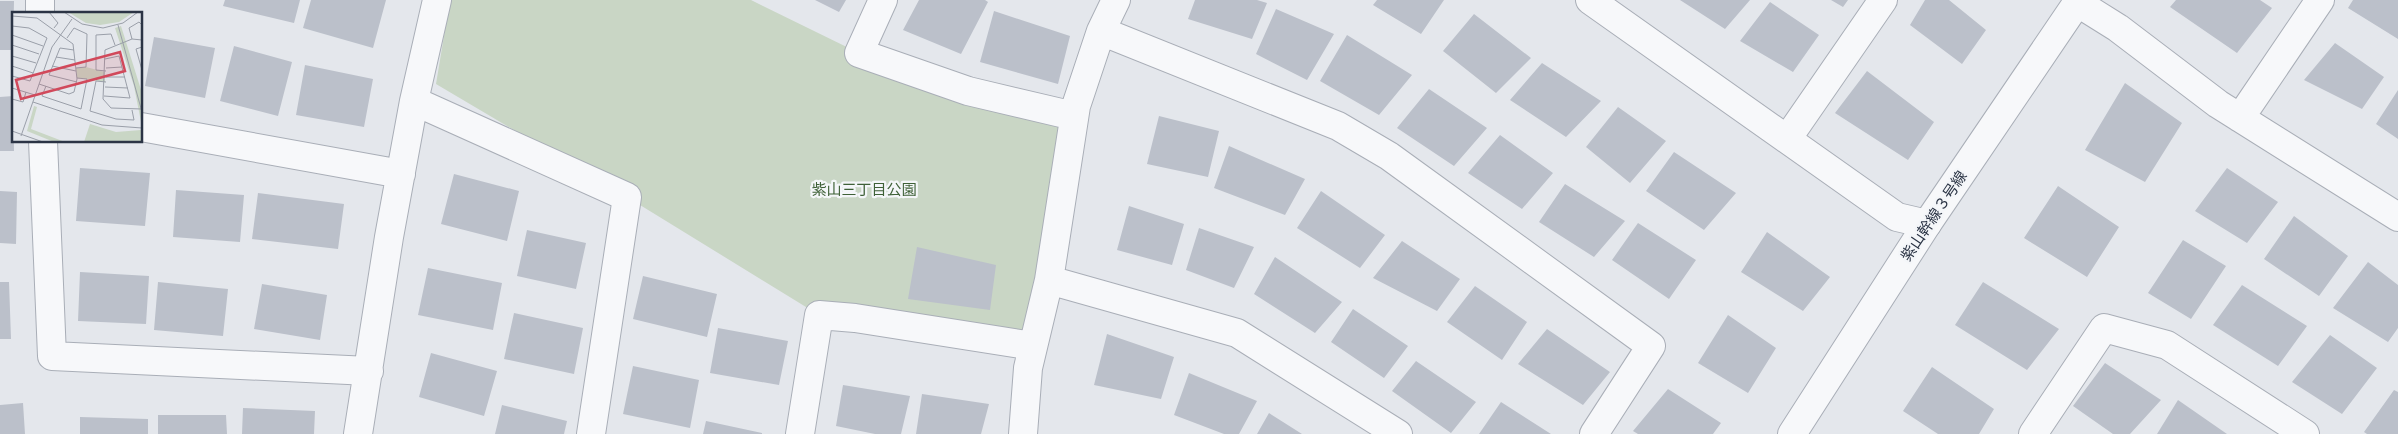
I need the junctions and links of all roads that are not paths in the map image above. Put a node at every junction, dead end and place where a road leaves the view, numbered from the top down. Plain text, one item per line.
1 (437, 0) edge
2 (883, 0) edge
3 (1116, 0) edge
4 (1590, 0) edge
5 (1883, 0) edge
6 (2320, 0) edge
7 (2079, 1) edge
8 (1101, 31) junction
9 (414, 101) junction
10 (1074, 116) junction
11 (2240, 118) junction
12 (142, 127) edge
13 (1787, 139) junction
14 (43, 142) edge
15 (401, 174) junction
16 (2398, 217) edge
17 (1927, 224) junction
18 (1049, 280) junction
19 (1033, 346) junction
20 (369, 372) junction
21 (358, 434) edge
22 (591, 434) edge
23 (800, 434) edge
24 (1023, 434) edge
25 (1398, 434) edge
26 (1594, 434) edge
27 (1792, 434) edge
28 (2033, 434) edge
29 (2305, 434) edge

1 - 9 street
2 - 10 street
3 - 8 street
4 - 13 street
5 - 13 street
6 - 11 street
7 - 11 street
7 - 17 street, 紫山幹線３号線
8 - 10 street
8 - 26 street
9 - 15 street
9 - 22 street
10 - 18 street
11 - 16 street
12 - 15 street
13 - 17 street
14 - 20 street
15 - 20 street
17 - 27 street, 紫山幹線３号線
18 - 19 street
18 - 25 street
19 - 23 street
19 - 24 street
20 - 21 street
28 - 29 street

